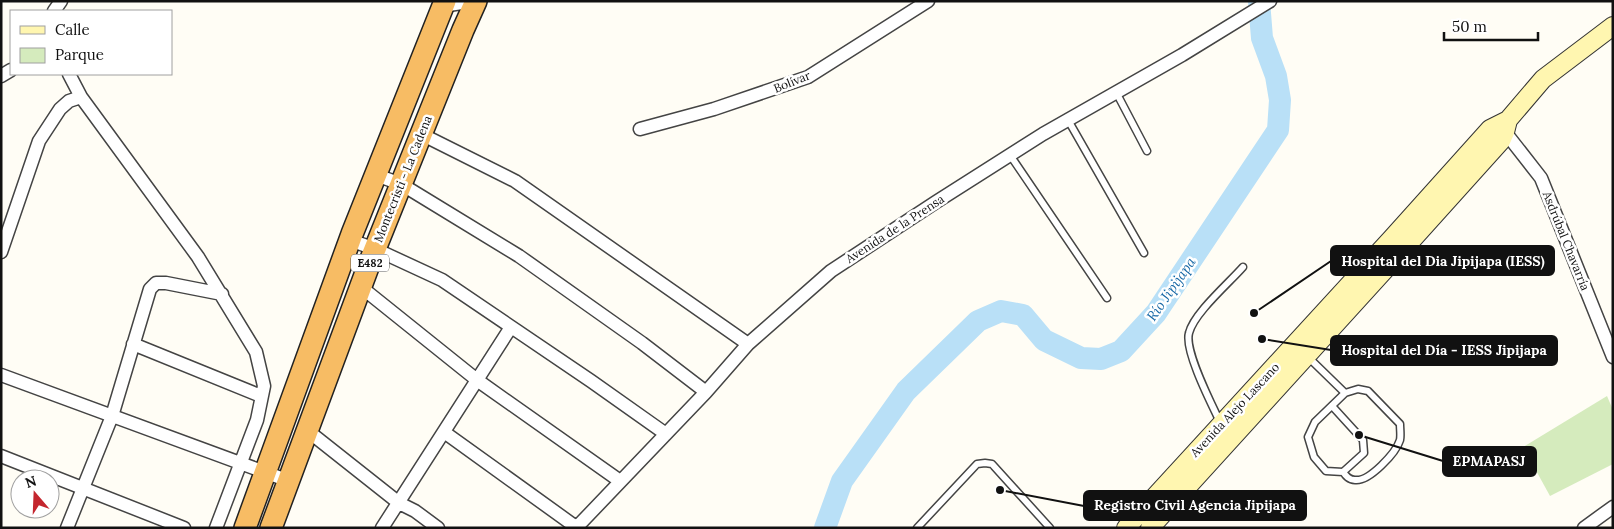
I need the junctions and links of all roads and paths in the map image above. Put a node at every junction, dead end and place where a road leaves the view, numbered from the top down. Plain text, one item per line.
1 (476, 1) edge
2 (928, 1) edge
3 (1269, 2) edge
4 (443, 4) edge
5 (1613, 26) edge
6 (70, 75) edge
7 (1116, 92) junction
8 (81, 97) junction
9 (1068, 120) junction
10 (1507, 126) junction
11 (640, 129) dead end
12 (421, 134) junction
13 (1147, 151) dead end
14 (1010, 155) junction
15 (376, 175) junction
16 (401, 184) junction
17 (350, 240) junction
18 (375, 249) junction
19 (1, 252) edge
20 (1144, 253) dead end
21 (1243, 267) dead end
22 (360, 287) junction
23 (222, 294) junction
24 (1107, 298) dead end
25 (511, 327) junction
26 (134, 344) junction
27 (748, 344) junction
28 (1306, 356) junction
29 (1613, 357) edge
30 (1, 375) edge
31 (477, 380) junction
32 (706, 392) junction
33 (1345, 393) junction
34 (261, 396) junction
35 (1332, 406) junction
36 (112, 416) junction
37 (1221, 425) junction
38 (308, 431) junction
39 (444, 432) junction
40 (666, 434) junction
41 (1, 456) edge
42 (240, 463) junction
43 (1343, 472) junction
44 (266, 473) junction
45 (620, 481) junction
46 (289, 482) junction
47 (83, 488) junction
48 (399, 503) junction
49 (1613, 507) edge
50 (67, 528) edge
51 (184, 528) edge
52 (216, 528) edge
53 (245, 528) edge
54 (271, 528) edge
55 (382, 528) edge
56 (438, 528) edge
57 (576, 528) edge
58 (917, 528) edge
59 (1050, 528) edge
60 (1126, 528) edge
61 (1150, 528) edge
62 (1584, 528) edge

1 - 4 street
1 - 12 highway, Montecristi - La Cadena / E482
2 - 11 street, Bolívar
3 - 7 street, Avenida de la Prensa
4 - 15 highway, E482
5 - 10 main road, Avenida Alejo Lascano
6 - 8 street
7 - 9 street, Avenida de la Prensa
7 - 13 lane
8 - 19 street
8 - 23 street
9 - 14 street, Avenida de la Prensa
9 - 20 lane
10 - 28 main road, Avenida Alejo Lascano
10 - 29 street, Asdrúbal Chavarría
10 - 37 main road, Avenida Alejo Lascano
12 - 16 highway, Montecristi - La Cadena / E482
12 - 27 street
14 - 24 lane
14 - 27 street, Avenida de la Prensa
15 - 16 street
15 - 17 highway, E482
16 - 18 highway, Montecristi - La Cadena / E482
16 - 32 street
17 - 18 street
17 - 44 highway, E482
18 - 22 highway, Montecristi - La Cadena / E482
18 - 25 street
21 - 37 lane
22 - 31 street
22 - 38 highway, Montecristi - La Cadena / E482
23 - 26 street
23 - 34 street
25 - 31 street
25 - 40 street
26 - 34 street
26 - 36 street
27 - 32 street, Avenida de la Prensa
28 - 33 lane
28 - 61 main road, Avenida Alejo Lascano
30 - 36 street
31 - 39 street
31 - 45 street
32 - 40 street, Avenida de la Prensa
33 - 35 lane
33 - 43 lane
34 - 42 street
35 - 43 lane
35 - 43 lane
36 - 42 street
36 - 47 street
37 - 60 main road, Avenida Alejo Lascano
38 - 46 highway, Montecristi - La Cadena / E482
38 - 48 street
39 - 48 street
39 - 57 street
40 - 45 street, Avenida de la Prensa
41 - 47 street
42 - 44 street
42 - 52 street
44 - 46 street
44 - 53 highway, E482
45 - 57 street, Avenida de la Prensa
46 - 54 highway, Montecristi - La Cadena / E482
47 - 50 street
47 - 51 street
48 - 55 street
48 - 56 street
49 - 62 street
58 - 59 lane

